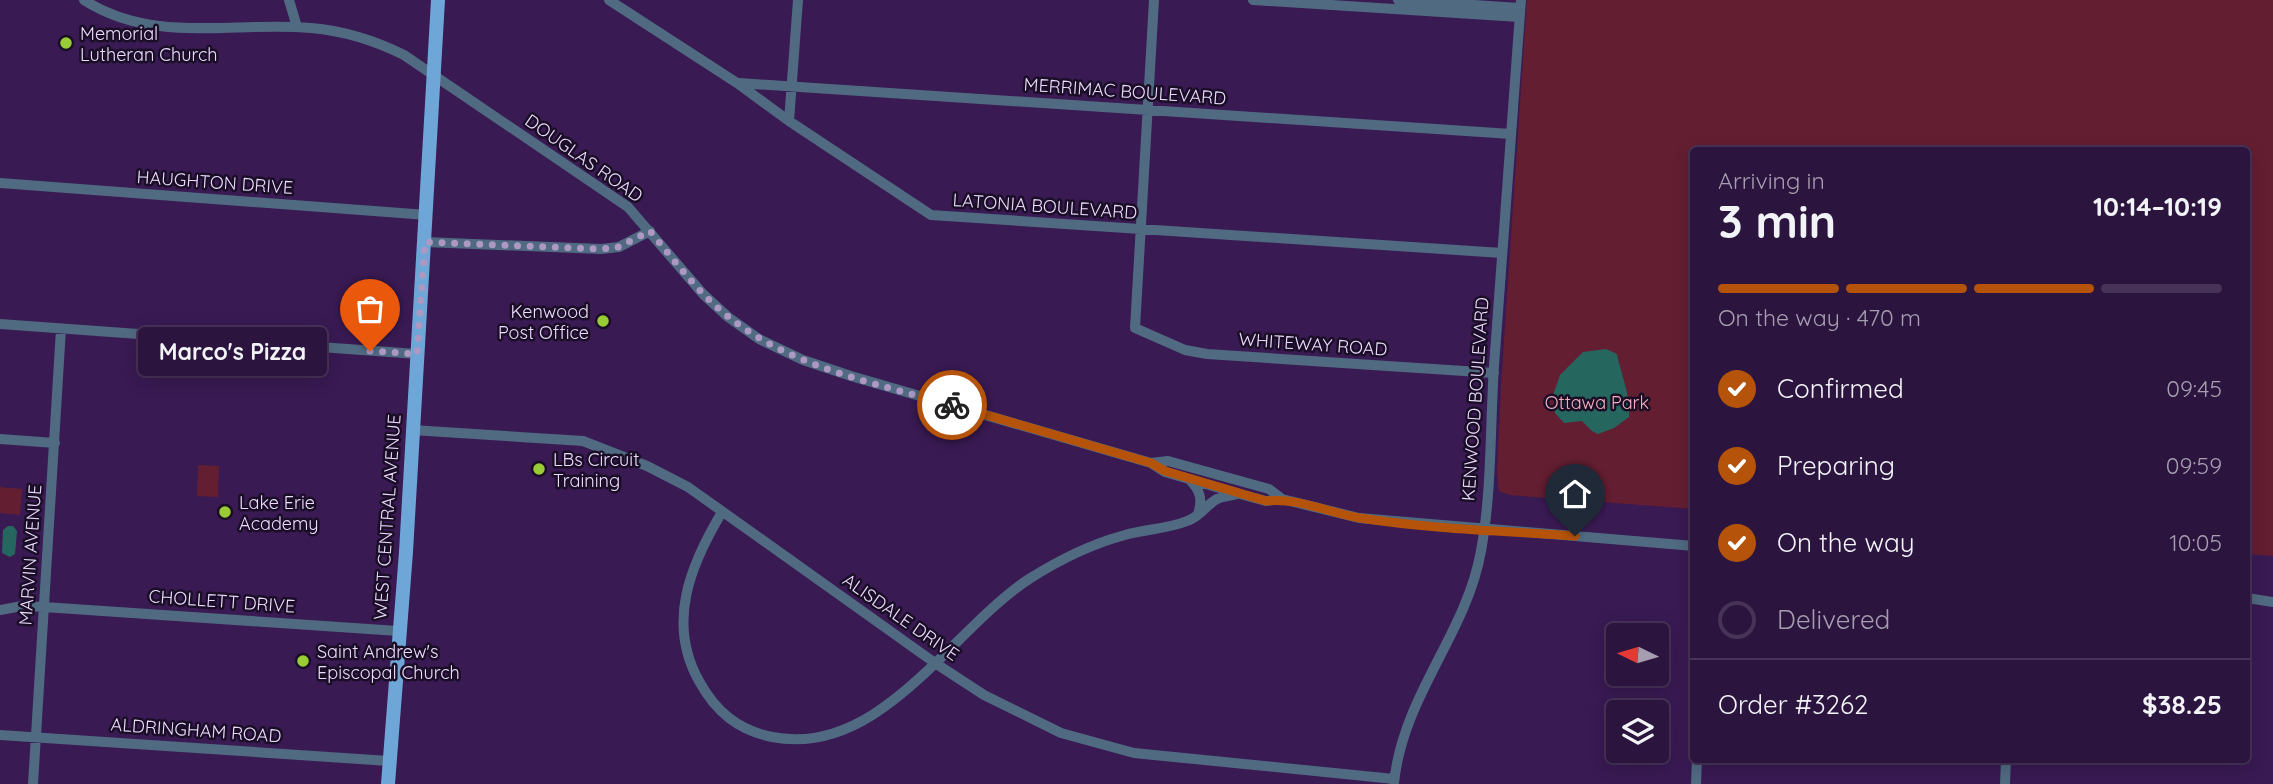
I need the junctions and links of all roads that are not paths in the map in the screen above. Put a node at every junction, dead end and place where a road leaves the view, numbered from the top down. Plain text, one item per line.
1 (84, 0) edge
2 (289, 0) edge
3 (438, 0) edge
4 (609, 0) edge
5 (798, 0) edge
6 (1154, 0) edge
7 (1253, 0) edge
8 (1398, 0) edge
9 (1520, 8) edge
10 (297, 27) junction
11 (434, 76) junction
12 (737, 83) junction
13 (793, 88) junction
14 (1147, 110) junction
15 (789, 121) junction
16 (1511, 134) junction
17 (0, 183) edge
18 (427, 215) junction
19 (1140, 229) junction
20 (650, 231) junction
21 (425, 242) junction
22 (1502, 253) junction
23 (0, 324) edge
24 (61, 329) junction
25 (417, 354) junction
26 (1494, 373) junction
27 (412, 430) junction
28 (0, 439) edge
29 (55, 443) junction
30 (1151, 463) junction
31 (1189, 479) junction
32 (1240, 494) junction
33 (1282, 499) junction
34 (722, 512) junction
35 (1196, 517) junction
36 (1485, 530) junction
37 (1690, 545) edge
38 (2250, 598) edge
39 (2273, 602) edge
40 (44, 607) junction
41 (0, 610) edge
42 (398, 631) junction
43 (934, 663) junction
44 (0, 735) edge
45 (35, 737) junction
46 (390, 761) junction
47 (1697, 763) edge
48 (2006, 763) edge
49 (1394, 781) edge
50 (33, 784) edge
51 (388, 784) edge
52 (1696, 784) edge
53 (2005, 784) edge

1 - 10 street, DOUGLAS ROAD
2 - 10 street
3 - 11 main road, WEST CENTRAL AVENUE
4 - 12 street, LATONIA BOULEVARD
5 - 13 street
6 - 14 street
7 - 9 street
8 - 9 street
9 - 16 street, KENWOOD BOULEVARD
10 - 11 street, DOUGLAS ROAD
11 - 18 main road, WEST CENTRAL AVENUE
11 - 20 street, DOUGLAS ROAD
12 - 13 street, MERRIMAC BOULEVARD
12 - 15 street, LATONIA BOULEVARD
13 - 14 street, MERRIMAC BOULEVARD
13 - 15 street
14 - 16 street, MERRIMAC BOULEVARD
14 - 19 street
15 - 19 street, LATONIA BOULEVARD
16 - 22 street, KENWOOD BOULEVARD
17 - 18 street, HAUGHTON DRIVE
18 - 21 main road, WEST CENTRAL AVENUE
19 - 22 street, LATONIA BOULEVARD
19 - 26 street, WHITEWAY ROAD
20 - 21 street
20 - 30 street, DOUGLAS ROAD
21 - 25 main road, WEST CENTRAL AVENUE
22 - 26 street, KENWOOD BOULEVARD
23 - 24 street
24 - 25 street
24 - 29 street, MARVIN AVENUE
25 - 27 main road, WEST CENTRAL AVENUE
26 - 36 street, KENWOOD BOULEVARD
27 - 34 street, ALISDALE DRIVE
27 - 42 main road, WEST CENTRAL AVENUE
28 - 29 street
29 - 40 street, MARVIN AVENUE
30 - 31 street, DOUGLAS ROAD
30 - 33 street, DOUGLAS ROAD
31 - 32 street, DOUGLAS ROAD
31 - 35 street
32 - 33 street, DOUGLAS ROAD
32 - 35 street
33 - 36 street, DOUGLAS ROAD
34 - 43 street, ALISDALE DRIVE
34 - 43 street
35 - 43 street
36 - 37 street, DOUGLAS ROAD
36 - 49 street, KENWOOD BOULEVARD
38 - 39 street
40 - 41 street, CHOLLETT DRIVE
40 - 42 street, CHOLLETT DRIVE
40 - 45 street, MARVIN AVENUE
42 - 46 main road, WEST CENTRAL AVENUE
43 - 49 street, ALISDALE DRIVE
44 - 45 street, ALDRINGHAM ROAD
45 - 46 street, ALDRINGHAM ROAD
45 - 50 street, MARVIN AVENUE
46 - 51 main road, WEST CENTRAL AVENUE
47 - 52 street
48 - 53 street

